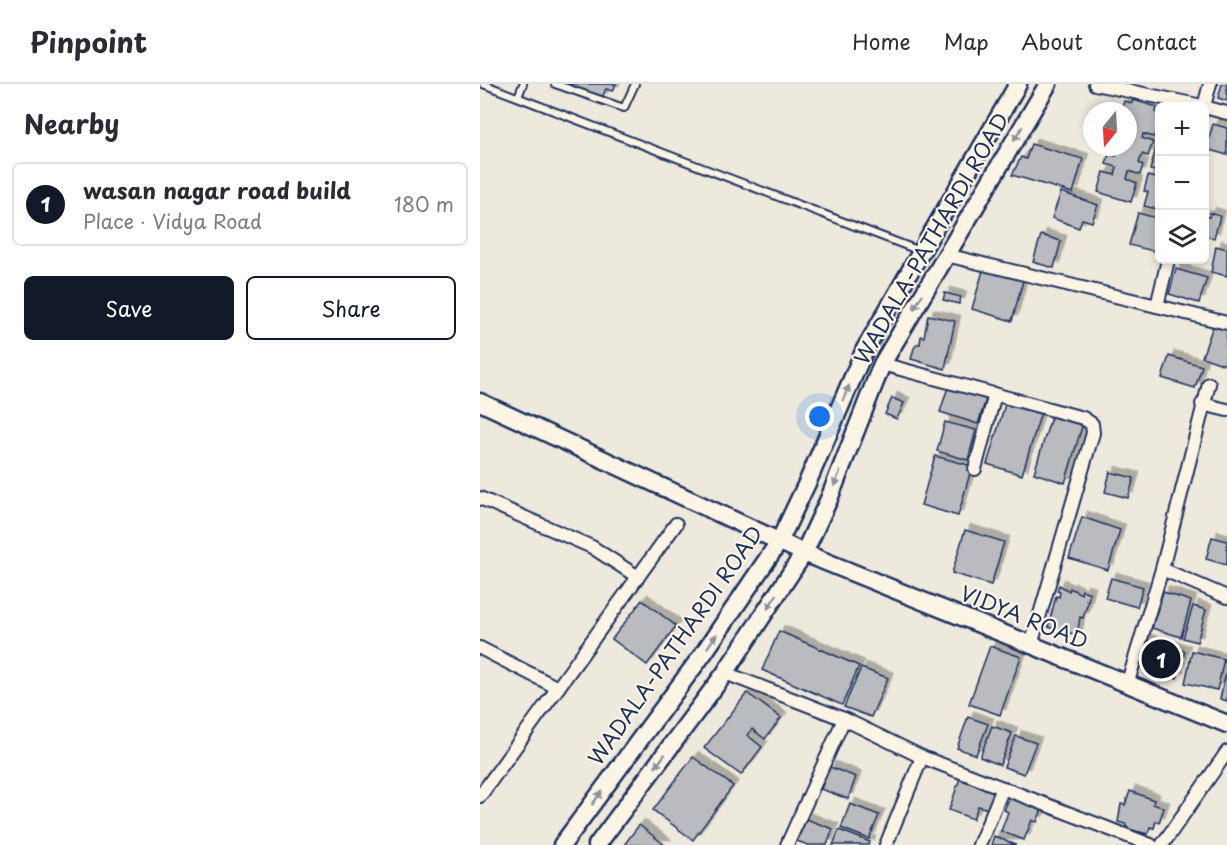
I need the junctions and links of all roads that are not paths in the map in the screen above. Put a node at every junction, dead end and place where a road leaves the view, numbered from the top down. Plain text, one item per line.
1 (483, 84) edge
2 (523, 84) edge
3 (555, 84) edge
4 (635, 84) edge
5 (1018, 84) edge
6 (1048, 84) edge
7 (1095, 84) edge
8 (1210, 84) edge
9 (518, 97) junction
10 (1180, 102) edge
11 (1205, 102) edge
12 (1209, 108) edge
13 (1227, 113) edge
14 (921, 251) junction
15 (945, 255) junction
16 (1167, 264) edge
17 (1157, 306) junction
18 (1227, 323) edge
19 (882, 364) junction
20 (1209, 384) dead end
21 (995, 394) junction
22 (480, 402) edge
23 (1202, 404) junction
24 (1227, 410) edge
25 (975, 469) dead end
26 (480, 498) edge
27 (676, 524) dead end
28 (779, 542) junction
29 (804, 553) junction
30 (1162, 569) junction
31 (638, 577) junction
32 (1227, 597) edge
33 (1030, 645) junction
34 (480, 648) edge
35 (725, 673) junction
36 (1127, 685) junction
37 (558, 688) junction
38 (844, 719) junction
39 (1227, 724) edge
40 (1227, 752) edge
41 (922, 757) junction
42 (1003, 788) junction
43 (480, 796) edge
44 (562, 845) edge
45 (597, 845) edge
46 (787, 845) edge
47 (886, 845) edge
48 (979, 845) edge
49 (1150, 845) edge
50 (1162, 845) edge

1 - 9 lane
2 - 9 lane
3 - 4 lane
5 - 14 main road, WADALA-PATHARDI ROAD
6 -> 15 main road, WADALA-PATHARDI ROAD
7 - 10 street
8 - 11 street
9 - 14 lane
12 - 13 street
28 -> 14 main road, WADALA-PATHARDI ROAD
15 - 17 street
15 -> 19 main road, WADALA-PATHARDI ROAD
16 - 17 street
17 - 18 street
19 - 21 street
19 -> 29 main road, WADALA-PATHARDI ROAD
20 - 23 street
21 - 25 street
21 - 33 street
22 - 28 main road, VIDYA ROAD
23 - 24 street
23 - 30 street
26 - 31 street
27 - 31 street
28 - 29 main road, VIDYA ROAD
44 -> 28 main road, WADALA-PATHARDI ROAD
29 - 33 main road, VIDYA ROAD
29 -> 35 main road, WADALA-PATHARDI ROAD
30 - 32 street
30 - 36 street
31 - 37 street
33 - 36 main road, VIDYA ROAD
34 - 37 street
35 - 38 street
35 -> 45 main road, WADALA-PATHARDI ROAD
36 - 39 main road, VIDYA ROAD
37 - 43 street
38 - 41 street
38 - 46 street
40 - 50 street
41 - 42 street
41 - 47 street
42 - 48 street
42 - 49 street

